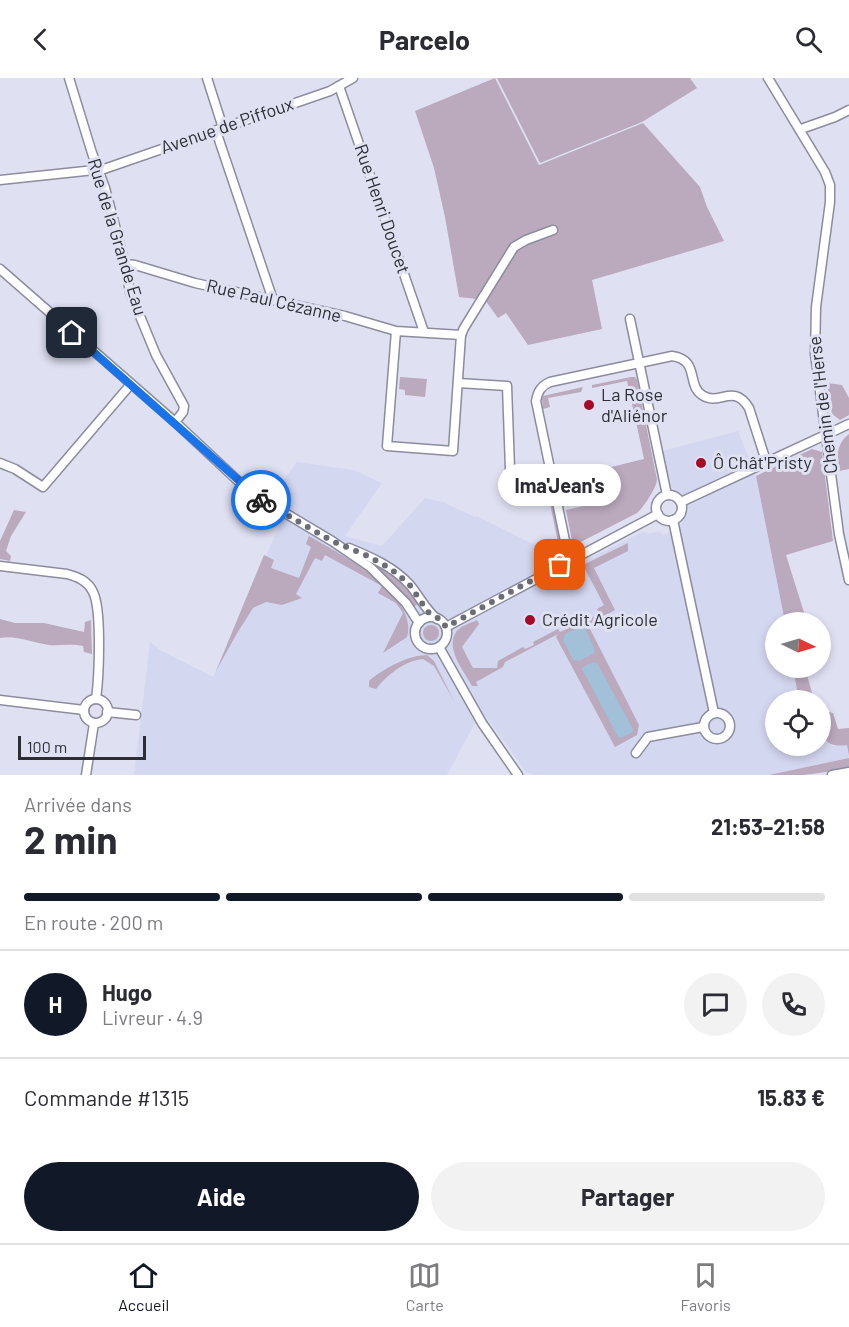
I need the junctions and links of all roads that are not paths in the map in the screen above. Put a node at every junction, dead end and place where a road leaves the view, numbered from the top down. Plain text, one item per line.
1 (69, 78) edge
2 (207, 78) edge
3 (352, 78) edge
4 (768, 78) edge
5 (339, 86) junction
6 (849, 110) edge
7 (220, 129) junction
8 (801, 129) junction
9 (99, 169) junction
10 (0, 180) edge
11 (553, 230) dead end
12 (125, 264) junction
13 (0, 270) edge
14 (273, 300) junction
15 (630, 319) dead end
16 (396, 331) junction
17 (424, 332) junction
18 (462, 335) junction
19 (639, 363) junction
20 (458, 383) junction
21 (131, 384) junction
22 (175, 422) junction
23 (849, 424) edge
24 (827, 434) junction
25 (766, 462) junction
26 (0, 463) edge
27 (510, 469) dead end
28 (668, 495) junction
29 (681, 502) junction
30 (658, 514) junction
31 (673, 520) junction
32 (332, 541) junction
33 (569, 560) junction
34 (0, 566) edge
35 (849, 580) edge
36 (437, 618) junction
37 (419, 623) junction
38 (446, 627) junction
39 (439, 647) junction
40 (96, 699) junction
41 (0, 700) edge
42 (84, 710) junction
43 (107, 712) junction
44 (714, 713) junction
45 (136, 716) dead end
46 (94, 723) junction
47 (703, 727) junction
48 (636, 753) dead end
49 (849, 772) edge
50 (86, 775) edge
51 (519, 775) edge
52 (832, 775) edge

1 - 9 street, Rue de la Grande Eau
2 - 7 street
3 - 5 street, Avenue de Piffoux
4 - 8 street, Chemin de l'Herse
5 - 7 street, Avenue de Piffoux
5 - 17 street, Rue Henri Doucet
6 - 8 street
7 - 9 street, Avenue de Piffoux
7 - 14 street
8 - 24 street, Chemin de l'Herse
9 - 10 street, Avenue de Piffoux
9 - 12 street, Rue de la Grande Eau
11 - 18 street
12 - 14 street, Rue Paul Cézanne
12 - 22 street, Rue de la Grande Eau
13 - 21 street
14 - 16 street, Rue Paul Cézanne
15 - 19 street
16 - 17 street, Rue Paul Cézanne
16 - 20 street
17 - 18 street, Rue Paul Cézanne
18 - 20 street
19 - 25 street
19 - 28 street
19 - 33 street
20 - 27 street
21 - 22 street
21 - 26 street
22 - 32 street
23 - 24 street
24 - 25 street
24 - 35 street, Chemin de l'Herse
25 - 29 street
28 - 29 street
28 - 30 street
29 - 31 street
30 - 31 street
30 - 33 street
31 - 44 street
32 - 36 street
32 - 37 street
33 - 38 street
34 - 40 street
36 - 37 street
36 - 38 street
37 - 39 street
38 - 39 street
39 - 51 street
40 - 42 street
40 - 43 street
41 - 42 street
42 - 46 street
43 - 45 street
43 - 46 street
44 - 47 street
44 - 47 street
46 - 50 street
47 - 48 street
49 - 52 street

